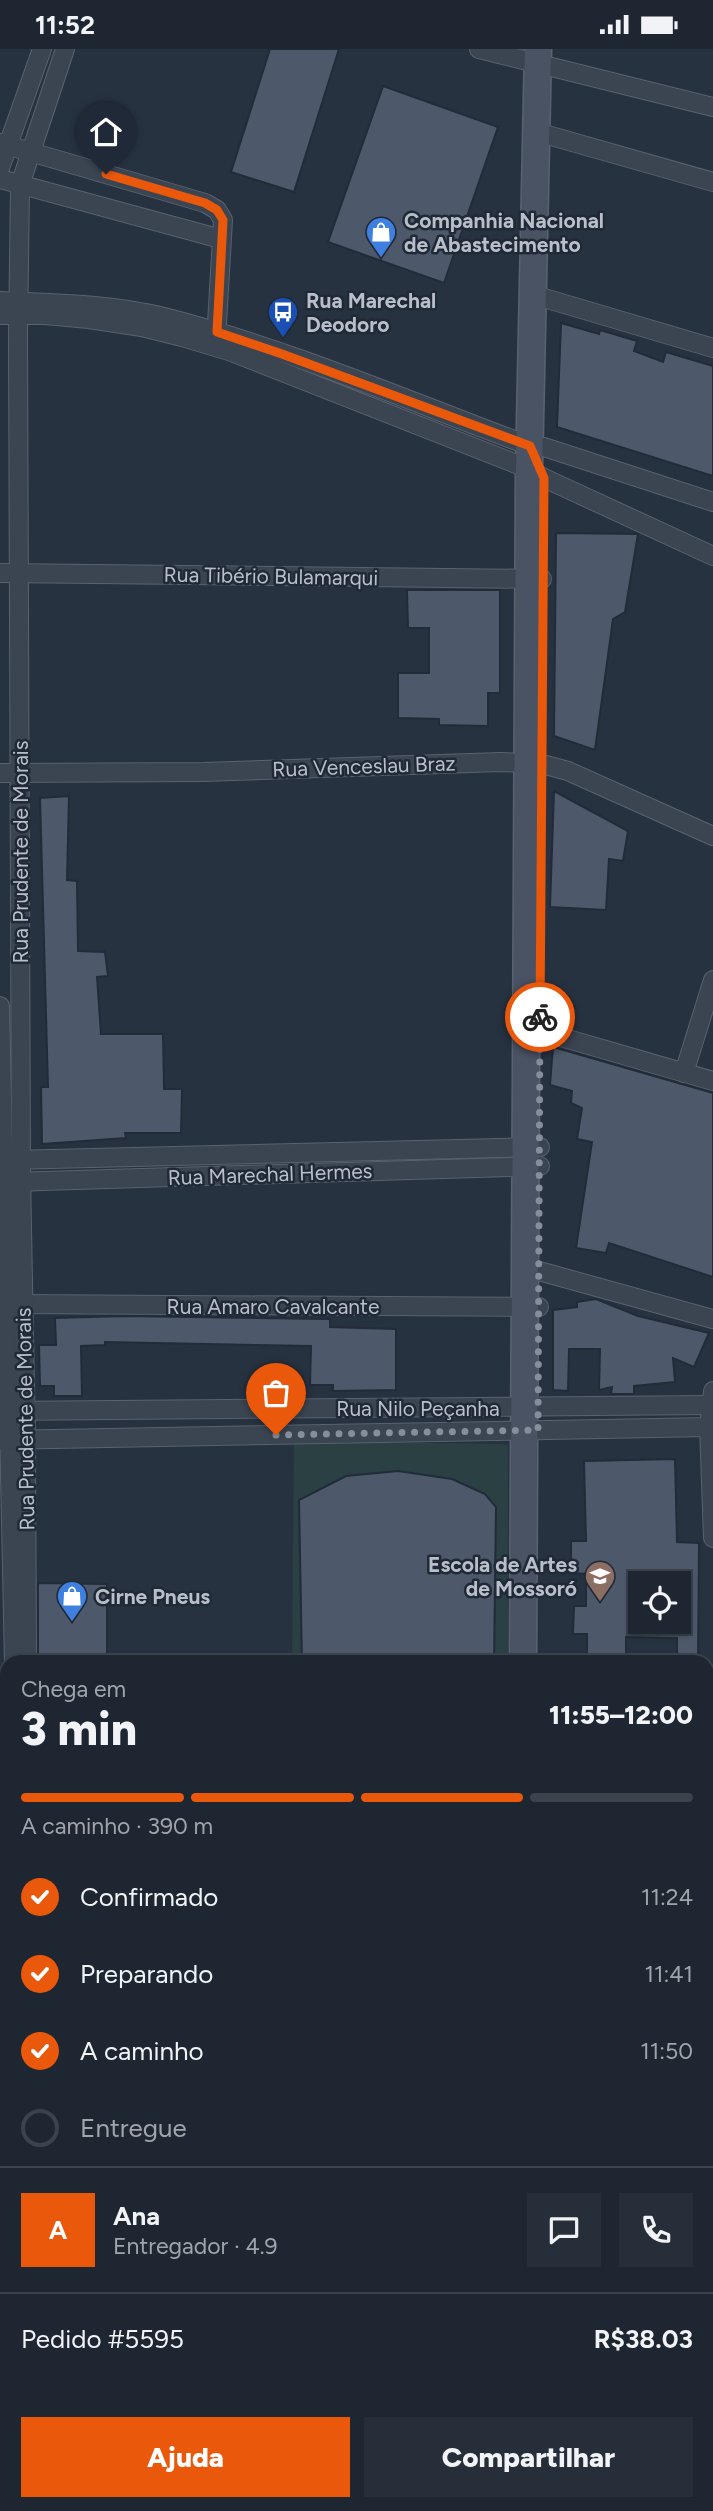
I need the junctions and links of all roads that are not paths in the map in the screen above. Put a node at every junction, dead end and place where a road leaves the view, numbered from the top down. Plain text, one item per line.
1 (42, 49) edge
2 (65, 49) edge
3 (479, 49) edge
4 (545, 57) edge
5 (713, 107) edge
6 (543, 134) junction
7 (4, 144) edge
8 (31, 152) junction
9 (0, 168) edge
10 (0, 179) edge
11 (713, 182) edge
12 (20, 185) junction
13 (221, 239) junction
14 (540, 297) junction
15 (0, 301) edge
16 (12, 311) edge
17 (216, 340) junction
18 (713, 348) edge
19 (537, 460) junction
20 (713, 502) edge
21 (713, 556) edge
22 (0, 573) edge
23 (19, 573) junction
24 (536, 579) junction
25 (534, 763) junction
26 (0, 773) edge
27 (19, 773) junction
28 (713, 836) edge
29 (713, 980) edge
30 (0, 1006) edge
31 (533, 1030) junction
32 (684, 1073) junction
33 (713, 1081) edge
34 (533, 1156) junction
35 (8, 1160) edge
36 (8, 1182) edge
37 (532, 1270) junction
38 (16, 1304) junction
39 (532, 1307) junction
40 (713, 1319) edge
41 (712, 1398) edge
42 (12, 1411) edge
43 (532, 1419) junction
44 (709, 1427) junction
45 (12, 1440) edge
46 (713, 1538) edge
47 (14, 1655) edge
48 (26, 1655) edge
49 (523, 1655) edge
50 (539, 1655) edge

1 - 7 street
2 - 8 street, Rua Prudente de Morais
3 - 4 street
4 - 5 street
4 - 6 main road
6 - 11 street
6 - 14 main road
7 - 8 street
7 - 9 street
8 - 12 street, Rua Prudente de Morais
8 - 13 street
10 - 12 street
12 - 13 street
12 - 16 street, Rua Prudente de Morais
13 - 17 street
14 - 18 street
14 - 19 main road
15 - 16 street
16 - 17 street
16 - 23 street, Rua Prudente de Morais
17 - 19 street
19 - 20 street
19 - 21 street
19 - 24 main road
22 - 23 street, Rua Tibério Bulamarqui
23 - 24 street, Rua Tibério Bulamarqui
23 - 27 street, Rua Prudente de Morais
24 - 25 main road
25 - 27 street, Rua Venceslau Braz
25 - 28 street, Rua Venceslau Braz
25 - 31 main road
26 - 27 street, Rua Venceslau Braz
27 - 35 street, Rua Prudente de Morais
29 - 32 street
30 - 35 street, Rua Prudente de Morais
31 - 32 street
31 - 34 main road
32 - 33 street
34 - 35 street, Rua Marechal Hermes
34 - 36 street, Rua Marechal Hermes
34 - 37 main road
35 - 36 street, Rua Prudente de Morais
36 - 38 street, Rua Prudente de Morais
37 - 39 main road
37 - 40 street
38 - 39 street, Rua Amaro Cavalcante
38 - 42 street, Rua Prudente de Morais
39 - 43 main road
41 - 43 street, Rua Nilo Peçanha
41 - 44 street
42 - 43 street, Rua Nilo Peçanha
42 - 45 street, Rua Prudente de Morais
43 - 44 street, Rua Nilo Peçanha
43 - 45 street, Rua Nilo Peçanha
43 - 49 main road
43 - 50 main road
44 - 46 street
45 - 47 street, Rua Prudente de Morais
45 - 48 street, Rua Prudente de Morais

